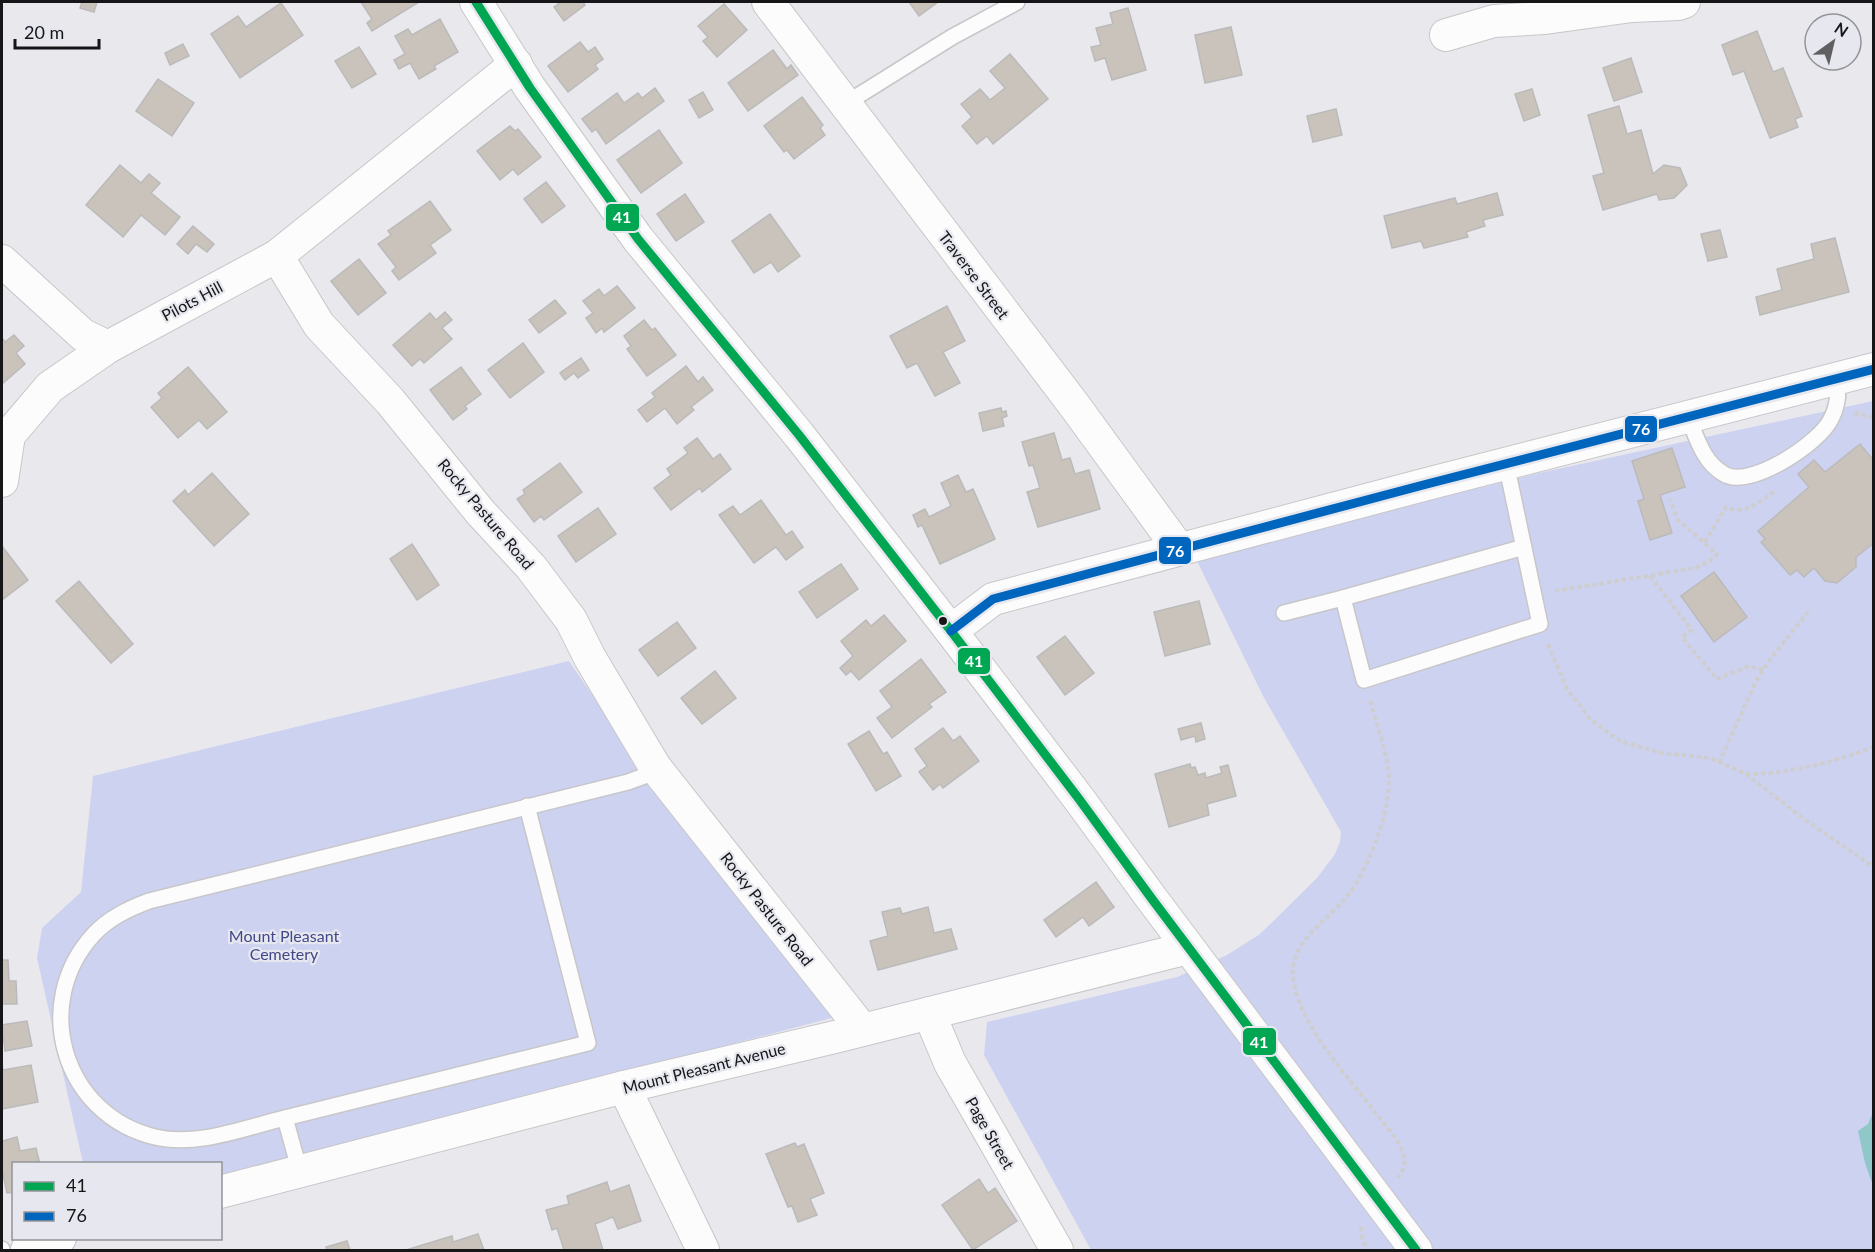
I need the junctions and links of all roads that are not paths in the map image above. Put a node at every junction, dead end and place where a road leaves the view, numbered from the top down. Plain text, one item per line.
1 (476, 2) edge
2 (768, 2) edge
3 (1017, 2) edge
4 (1684, 2) edge
5 (1446, 35) dead end
6 (516, 64) junction
7 (845, 104) junction
8 (277, 256) junction
9 (2, 261) edge
10 (108, 347) junction
11 (1874, 369) edge
12 (1837, 379) junction
13 (1688, 417) junction
14 (1506, 464) junction
15 (2, 480) edge
16 (1524, 547) junction
17 (1179, 549) junction
18 (1343, 598) junction
19 (1284, 613) dead end
20 (951, 631) junction
21 (655, 767) junction
22 (527, 806) junction
23 (1188, 948) junction
24 (929, 1013) junction
25 (862, 1029) junction
26 (624, 1087) junction
27 (285, 1118) junction
28 (300, 1172) junction
29 (222, 1192) edge
30 (703, 1251) edge
31 (1058, 1251) edge
32 (1416, 1251) edge

1 - 6 street
2 - 7 street, Traverse Street
3 - 7 lane
4 - 5 street
6 - 8 street
6 - 20 street
7 - 17 street, Traverse Street
8 - 10 street, Pilots Hill
8 - 21 street, Rocky Pasture Road
9 - 10 street
10 - 15 street, Pilots Hill
11 - 12 street
12 - 13 street
12 - 13 lane
13 - 14 street
14 - 16 lane
14 - 17 street
16 - 18 lane
16 - 18 lane
17 - 20 street
18 - 19 lane
20 - 23 street
21 - 22 lane
21 - 25 street, Rocky Pasture Road
22 - 27 lane
22 - 27 lane
23 - 24 street, Mount Pleasant Avenue
23 - 32 street
24 - 25 street, Mount Pleasant Avenue
24 - 31 street, Page Street
25 - 26 street, Mount Pleasant Avenue
26 - 28 street, Mount Pleasant Avenue
26 - 30 street
27 - 28 lane
28 - 29 street, Mount Pleasant Avenue

